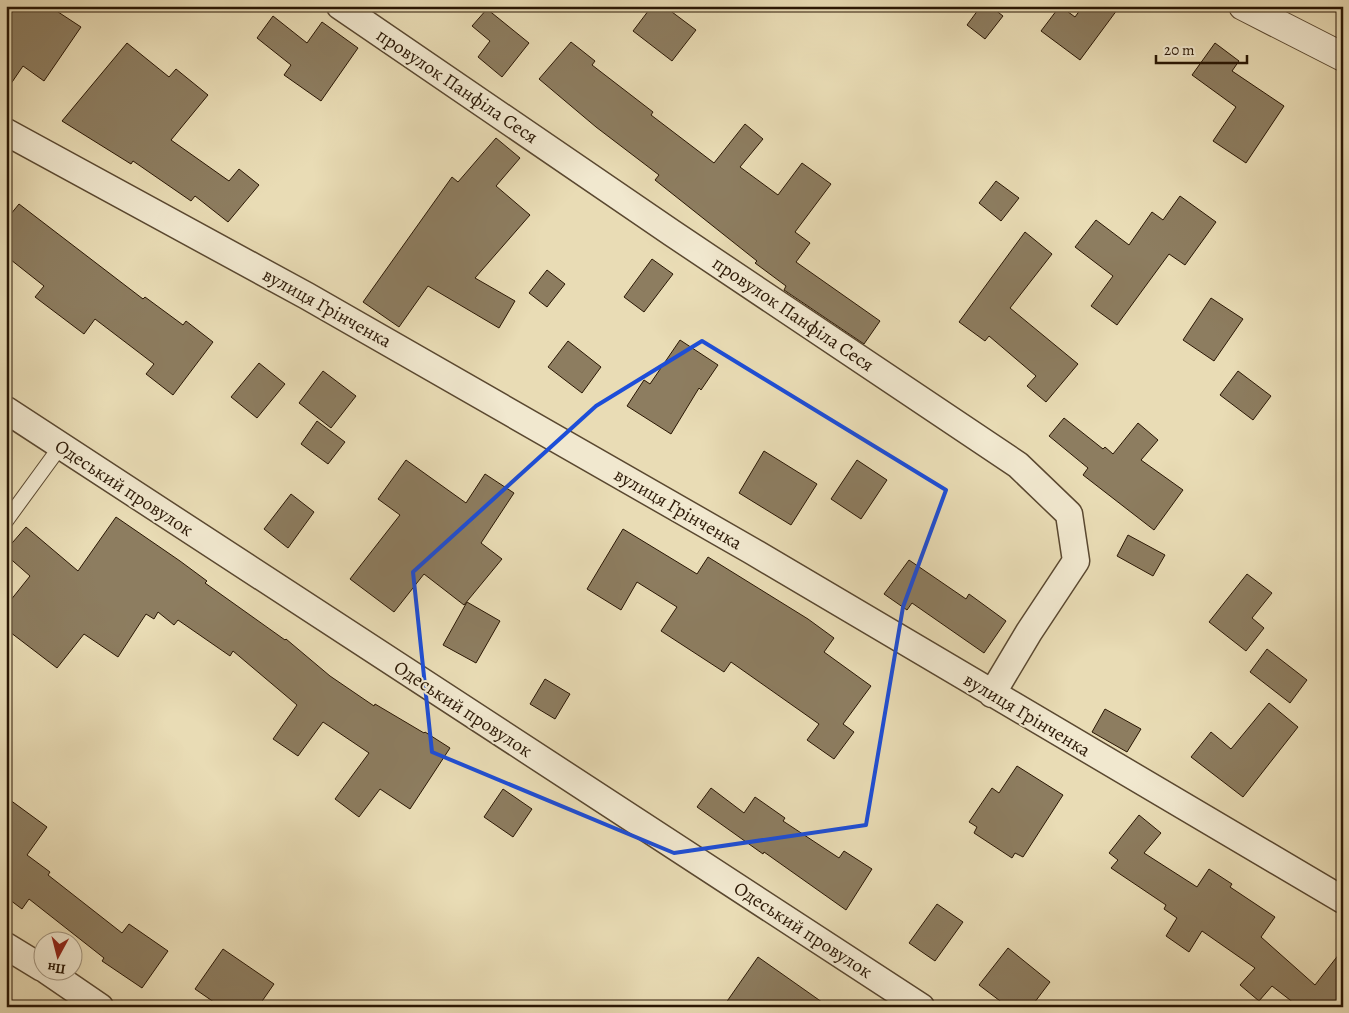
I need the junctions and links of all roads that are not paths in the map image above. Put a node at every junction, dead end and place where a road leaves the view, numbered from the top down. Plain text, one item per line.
1 (340, 6) edge
2 (1243, 6) edge
3 (1343, 57) edge
4 (6, 132) edge
5 (6, 410) edge
6 (60, 447) junction
7 (6, 521) edge
8 (992, 694) junction
9 (1343, 900) edge
10 (6, 946) edge
11 (32, 962) edge
12 (61, 980) edge
13 (100, 1007) edge
14 (921, 1007) edge

1 - 8 street, провулок Панфіла Сеся
2 - 3 street
4 - 8 street, вулиця Грінченка
5 - 6 street, Одеський провулок
6 - 7 lane
6 - 14 street, Одеський провулок
8 - 9 street, вулиця Грінченка
10 - 11 street
12 - 13 street

